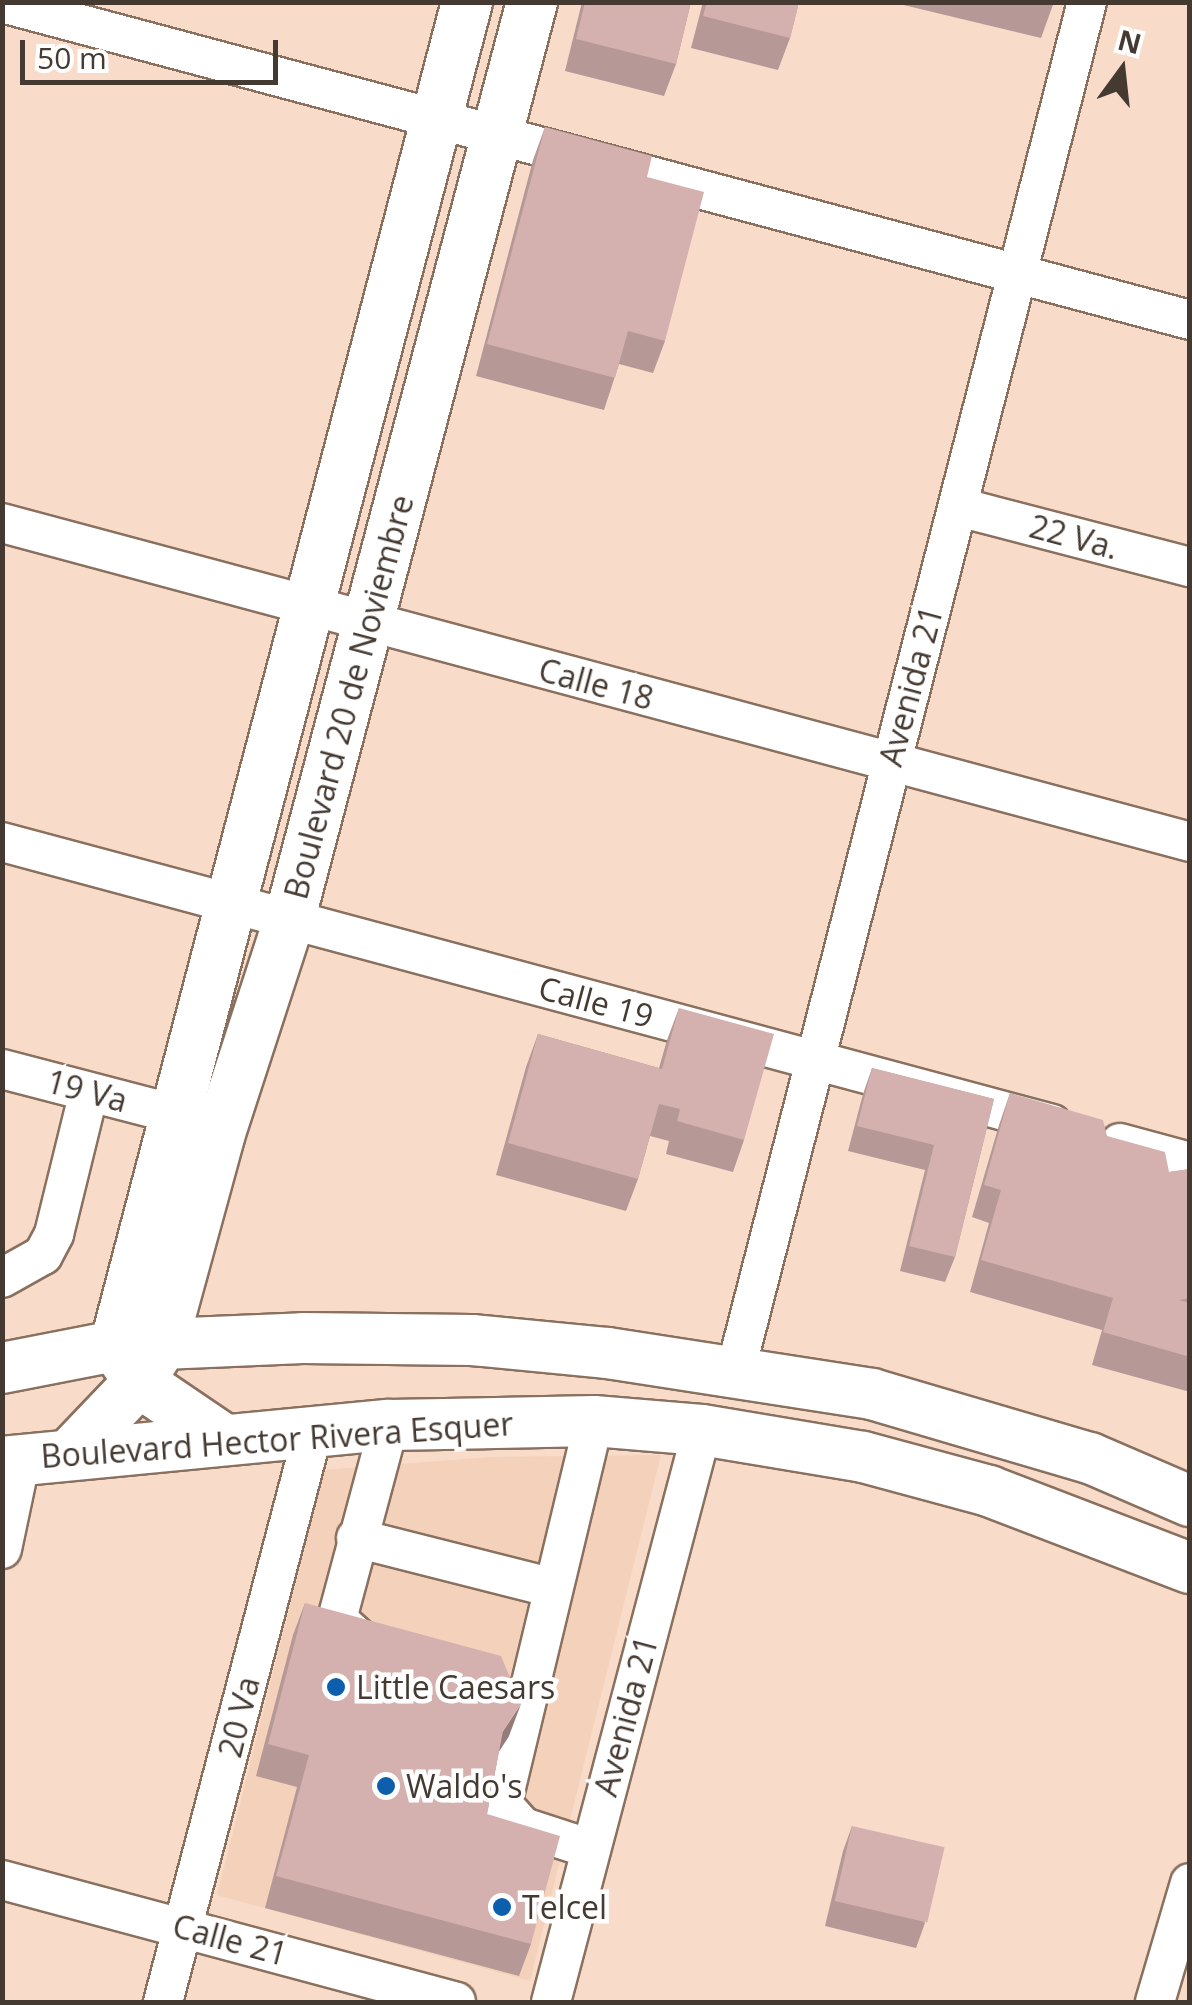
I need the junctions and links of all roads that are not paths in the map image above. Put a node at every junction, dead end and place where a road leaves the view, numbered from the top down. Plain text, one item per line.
1 (467, 2) edge
2 (532, 2) edge
3 (1087, 2) edge
4 (2, 3) edge
5 (437, 119) junction
6 (496, 135) junction
7 (1018, 274) junction
8 (1190, 320) edge
9 (959, 507) junction
10 (2, 523) edge
11 (1190, 567) edge
12 (308, 607) junction
13 (370, 624) junction
14 (890, 762) junction
15 (2, 842) edge
16 (1190, 842) edge
17 (229, 905) junction
18 (289, 921) junction
19 (816, 1060) junction
20 (2, 1070) edge
21 (89, 1092) junction
22 (171, 1113) junction
23 (1190, 1162) edge
24 (2, 1278) edge
25 (139, 1358) junction
26 (2, 1368) edge
27 (736, 1369) junction
28 (594, 1421) junction
29 (388, 1425) junction
30 (702, 1430) junction
31 (313, 1432) junction
32 (224, 1439) junction
33 (73, 1451) junction
34 (12, 1461) edge
35 (1190, 1501) edge
36 (356, 1538) junction
37 (2, 1548) edge
38 (1190, 1568) edge
39 (553, 1588) junction
40 (410, 1655) edge
41 (591, 1849) junction
42 (2, 1880) edge
43 (1190, 1883) edge
44 (185, 1927) junction
45 (163, 2002) edge
46 (456, 2002) edge
47 (550, 2002) edge
48 (1155, 2002) edge

1 - 5 main road, Boulevard 20 de Noviembre
2 - 6 main road, Boulevard 20 de Noviembre
3 - 7 street, Avenida 21
4 - 5 street
5 - 6 street
5 - 12 main road, Boulevard 20 de Noviembre
6 - 7 street
6 - 13 main road, Boulevard 20 de Noviembre
7 - 8 street
7 - 9 street, Avenida 21
9 - 11 street, 22 Va.
9 - 14 street, Avenida 21
10 - 12 street, Calle 18
12 - 13 street, Calle 18
12 - 17 main road, Boulevard 20 de Noviembre
13 - 14 street, Calle 18
13 - 18 main road, Boulevard 20 de Noviembre
14 - 16 street, Calle 18
14 - 19 street, Avenida 21
15 - 17 street, Calle 19
17 - 18 street, Calle 19
17 - 22 main road, Boulevard 20 de Noviembre
18 - 19 street, Calle 19
18 - 25 main road, Boulevard 20 de Noviembre
19 - 23 street, Calle 19
19 - 27 street, Avenida 21
20 - 21 street, 19 Va
21 - 22 street, 19 Va
21 - 24 street
22 - 25 main road, Boulevard 20 de Noviembre
25 - 26 main road
25 - 27 main road
25 - 32 main road
25 - 33 main road, Boulevard 20 de Noviembre
27 - 35 main road
28 - 29 main road, Boulevard Hector Rivera Esquer
28 - 30 main road, Boulevard Hector Rivera Esquer
28 - 39 street
29 - 31 main road, Boulevard Hector Rivera Esquer
29 - 36 street
30 - 38 main road, Boulevard Hector Rivera Esquer
30 - 41 street, Avenida 21
31 - 32 main road, Boulevard Hector Rivera Esquer
31 - 44 street, 20 Va
32 - 33 main road, Boulevard Hector Rivera Esquer
33 - 34 main road, Boulevard Hector Rivera Esquer
34 - 37 street
36 - 39 street
36 - 40 street
39 - 41 street
41 - 47 street, Avenida 21
42 - 44 street, Calle 21
43 - 48 street
44 - 45 street, 20 Va
44 - 46 street, Calle 21

